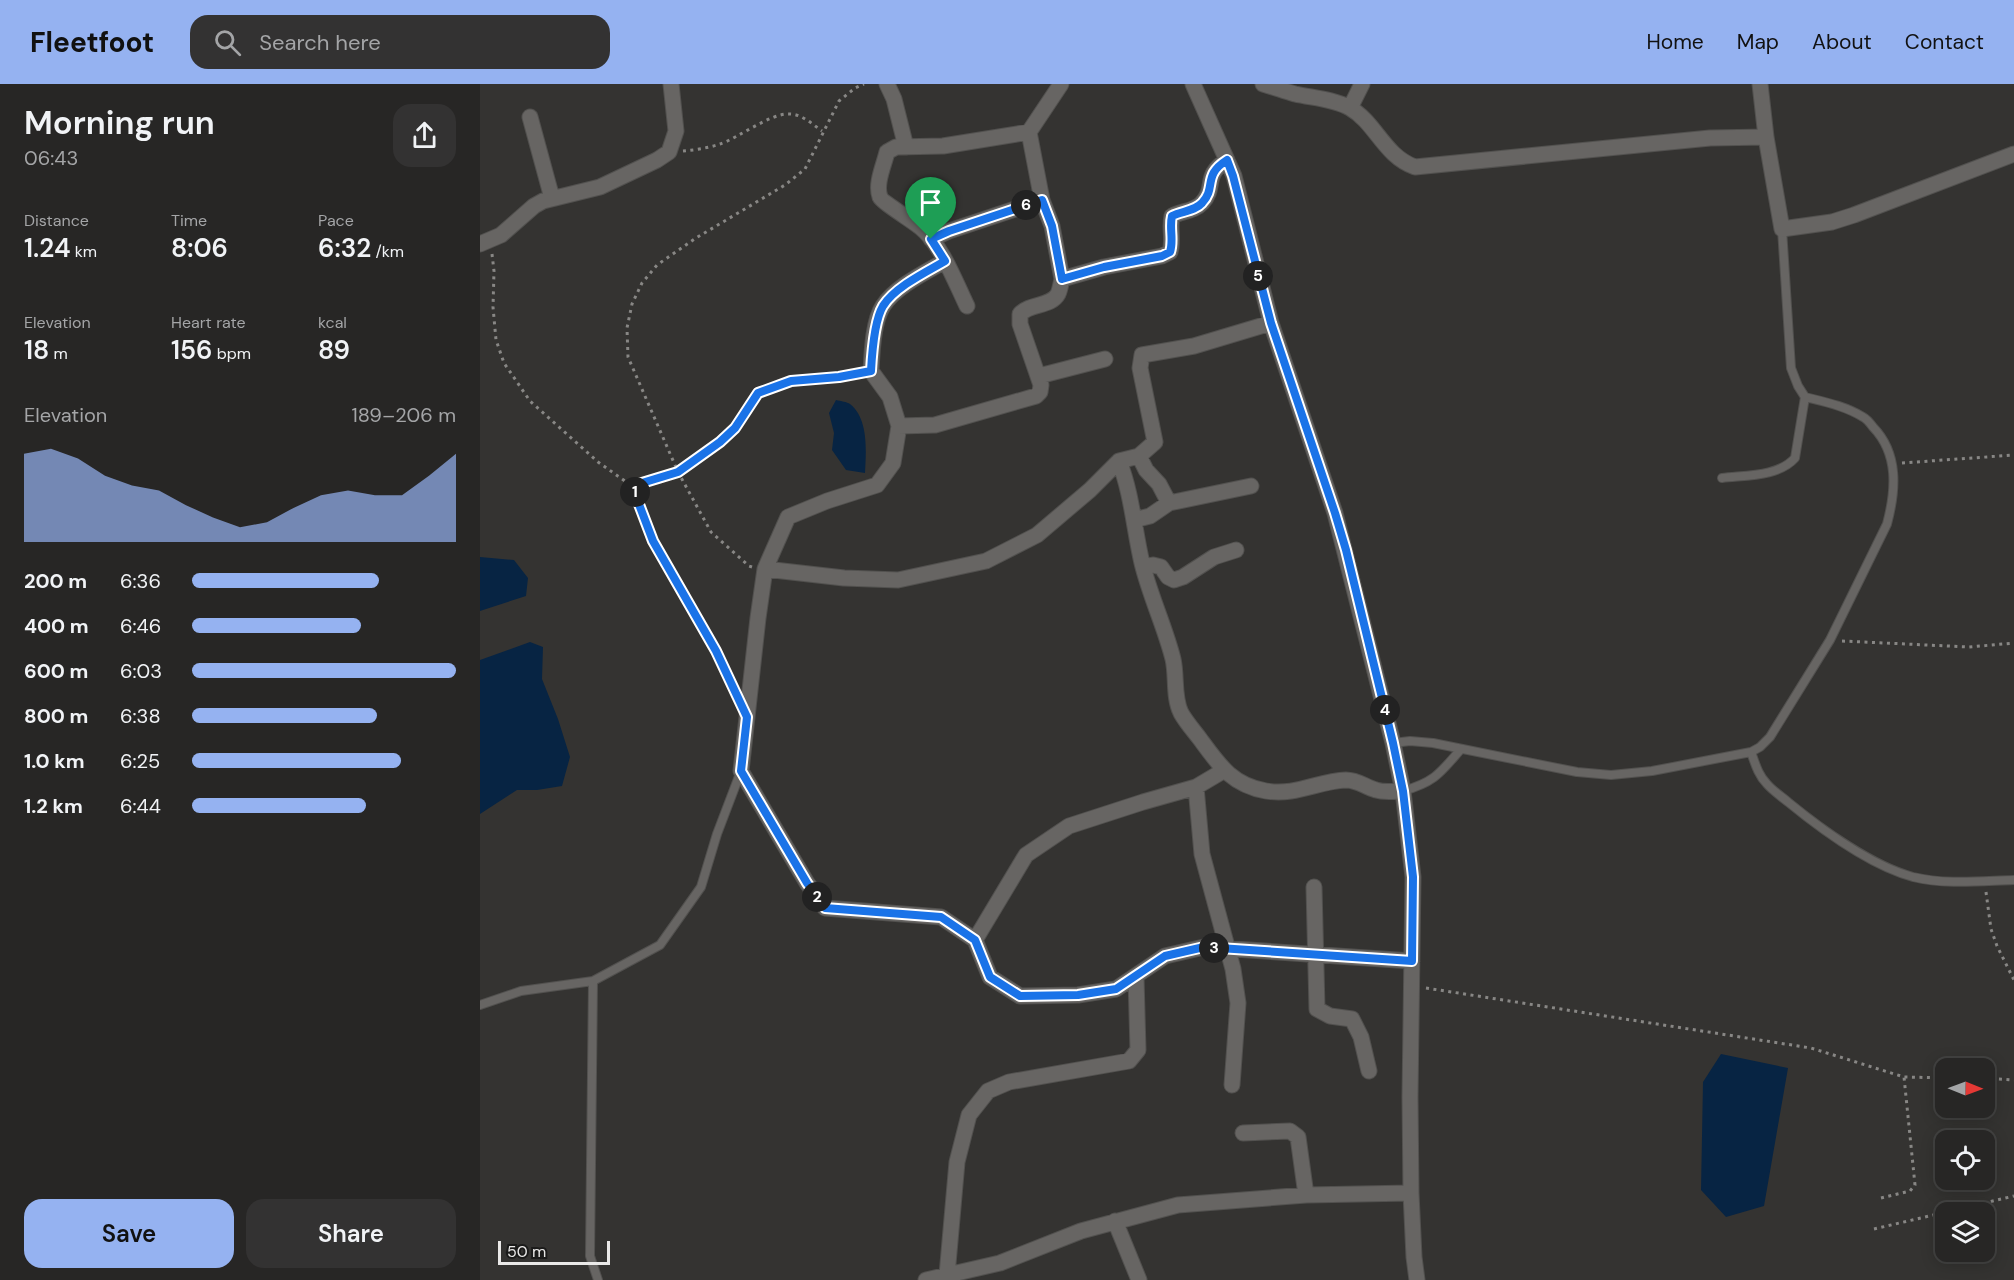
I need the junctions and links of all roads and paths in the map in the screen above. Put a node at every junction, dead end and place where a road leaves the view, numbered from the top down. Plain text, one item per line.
1 (671, 84) edge
2 (864, 84) edge
3 (887, 84) edge
4 (1061, 84) edge
5 (1193, 84) edge
6 (1263, 84) edge
7 (1362, 84) edge
8 (1760, 84) edge
9 (1350, 108) junction
10 (530, 117) dead end
11 (822, 131) junction
12 (1029, 132) junction
13 (1766, 137) junction
14 (906, 147) junction
15 (669, 152) junction
16 (2014, 154) edge
17 (1227, 160) junction
18 (552, 198) junction
19 (1042, 200) junction
20 (1782, 229) junction
21 (931, 239) junction
22 (486, 242) edge
23 (945, 261) junction
24 (1062, 279) junction
25 (967, 306) dead end
26 (1271, 323) junction
27 (1105, 359) dead end
28 (871, 371) junction
29 (1039, 376) junction
30 (1805, 398) junction
31 (899, 426) junction
32 (2014, 455) edge
33 (1139, 456) junction
34 (1119, 461) junction
35 (1893, 464) junction
36 (678, 472) junction
37 (1722, 478) dead end
38 (632, 486) junction
39 (1251, 486) dead end
40 (1169, 503) junction
41 (1134, 520) junction
42 (1236, 550) dead end
43 (1143, 567) junction
44 (765, 569) junction
45 (1830, 640) junction
46 (2014, 643) edge
47 (747, 717) junction
48 (1393, 743) junction
49 (1461, 749) junction
50 (1750, 752) junction
51 (741, 771) junction
52 (1223, 771) junction
53 (1196, 787) junction
54 (1403, 791) junction
55 (2014, 880) edge
56 (1985, 881) junction
57 (1314, 887) dead end
58 (975, 940) junction
59 (1227, 949) junction
60 (1314, 954) junction
61 (1412, 961) junction
62 (1136, 976) junction
63 (2014, 980) edge
64 (592, 981) junction
65 (1412, 986) junction
66 (480, 1005) edge
67 (1369, 1071) dead end
68 (1904, 1077) junction
69 (1935, 1078) edge
70 (1995, 1079) edge
71 (2014, 1080) edge
72 (1232, 1085) dead end
73 (1244, 1133) dead end
74 (1411, 1193) junction
75 (1306, 1195) junction
76 (2014, 1196) edge
77 (1881, 1198) dead end
78 (1115, 1221) junction
79 (1874, 1228) dead end
80 (948, 1275) junction
81 (598, 1280) edge
82 (926, 1280) edge
83 (1139, 1280) edge
84 (1417, 1280) edge

1 - 15 street
2 - 11 path
3 - 14 street
4 - 12 street
5 - 17 street
6 - 9 street
7 - 9 street
8 - 13 street
9 - 13 street
10 - 18 street
11 - 15 path
11 - 36 path
12 - 14 street
12 - 19 street
13 - 20 street
14 - 21 street
15 - 18 street
16 - 20 street
17 - 24 street
17 - 26 street
18 - 22 street
19 - 21 street
19 - 24 street
20 - 30 lane
21 - 23 street
22 - 38 path
23 - 25 street
23 - 28 street
24 - 29 street
26 - 33 street
26 - 48 street
27 - 29 street
28 - 31 street
28 - 36 path
29 - 31 street
30 - 35 lane
30 - 37 lane
31 - 44 street
32 - 35 path
33 - 34 street
33 - 40 street
34 - 41 street
34 - 44 street
35 - 45 lane
36 - 38 path
36 - 44 path
38 - 47 path
39 - 40 street
40 - 41 street
41 - 43 street
42 - 43 street
43 - 52 street
44 - 47 street
45 - 46 path
45 - 50 lane
47 - 51 street
48 - 49 lane
48 - 54 street
49 - 50 lane
49 - 54 lane
50 - 56 lane
51 - 58 street
51 - 64 lane
52 - 53 street
52 - 54 street
53 - 58 street
53 - 59 street
54 - 61 street
55 - 56 lane
56 - 63 path
57 - 60 street
58 - 62 street
59 - 60 street
59 - 62 street
59 - 72 street
60 - 61 street
60 - 67 street
61 - 65 street
62 - 80 street
64 - 66 lane
64 - 81 lane
65 - 68 path
65 - 74 street
68 - 69 path
68 - 77 path
70 - 71 path
73 - 75 street
74 - 75 street
74 - 84 street
75 - 78 street
76 - 79 path
78 - 80 street
78 - 83 street
80 - 82 street

